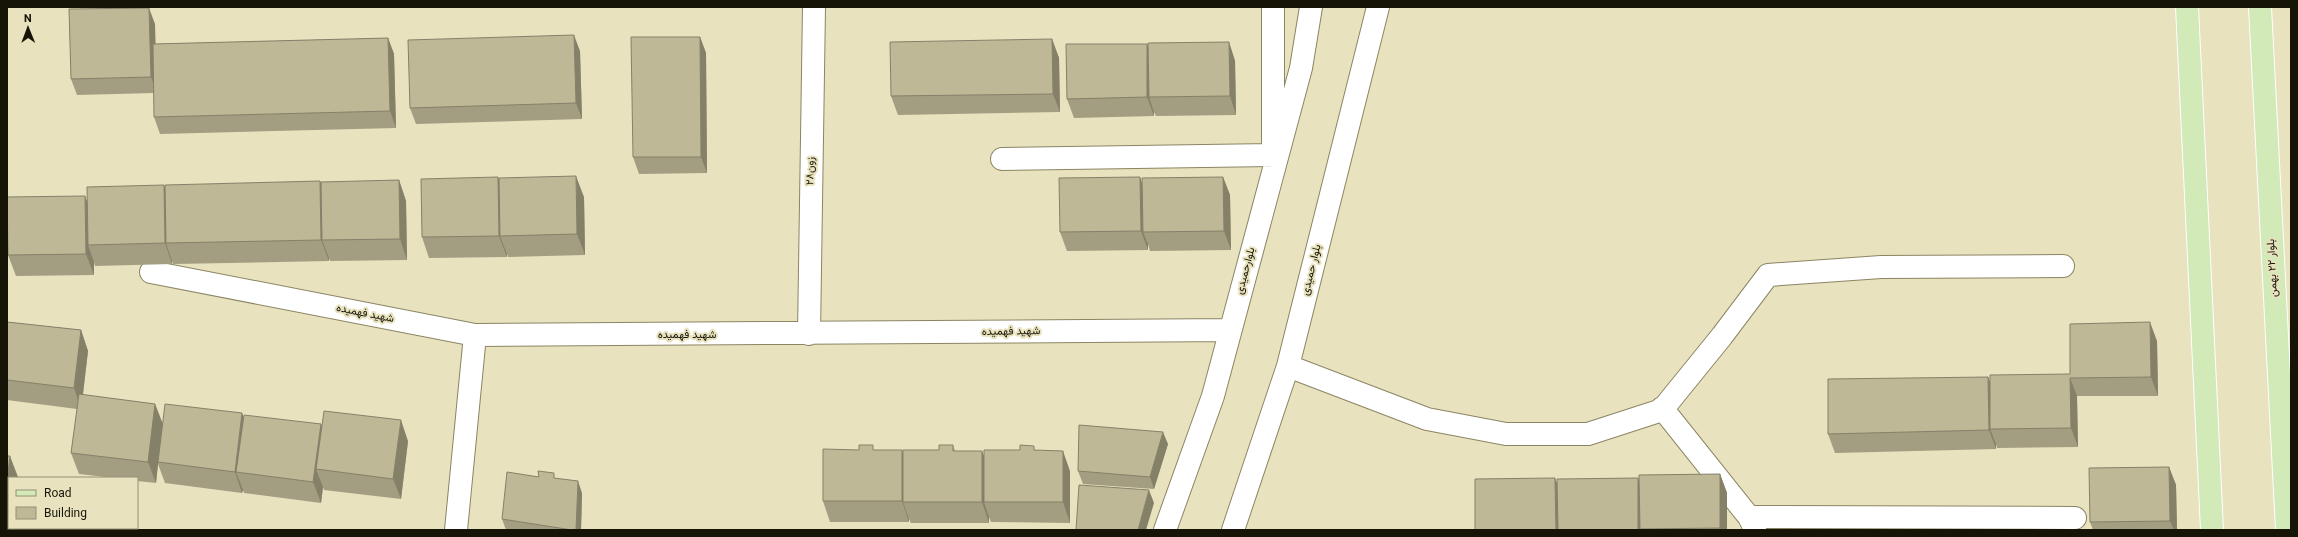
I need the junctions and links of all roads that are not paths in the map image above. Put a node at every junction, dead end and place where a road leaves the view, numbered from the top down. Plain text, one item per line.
1 (814, 7) edge
2 (1273, 7) edge
3 (1312, 7) edge
4 (1378, 7) edge
5 (2187, 7) edge
6 (2260, 7) edge
7 (1002, 160) dead end
8 (2063, 266) dead end
9 (151, 272) dead end
10 (1230, 330) junction
11 (809, 334) junction
12 (475, 335) junction
13 (1288, 366) junction
14 (1662, 408) junction
15 (2075, 518) dead end
16 (1752, 523) edge
17 (456, 530) edge
18 (1165, 530) edge
19 (1233, 530) edge
20 (2212, 530) edge
21 (2287, 530) edge

1 - 11 street, زون۲۸
2 - 7 street
3 - 10 street, بلوارحمیدی
4 - 13 street, بلوار حمیدی
5 - 20 main road
6 - 21 main road, بلوار ۲۲ بهمن
8 - 14 street
9 - 12 street, شهید فهمیده
10 - 11 street, شهید فهمیده
10 - 18 street, بلوارحمیدی
11 - 12 street, شهید فهمیده
12 - 17 street
13 - 14 street
13 - 19 street, بلوار حمیدی
14 - 16 street
15 - 16 street

